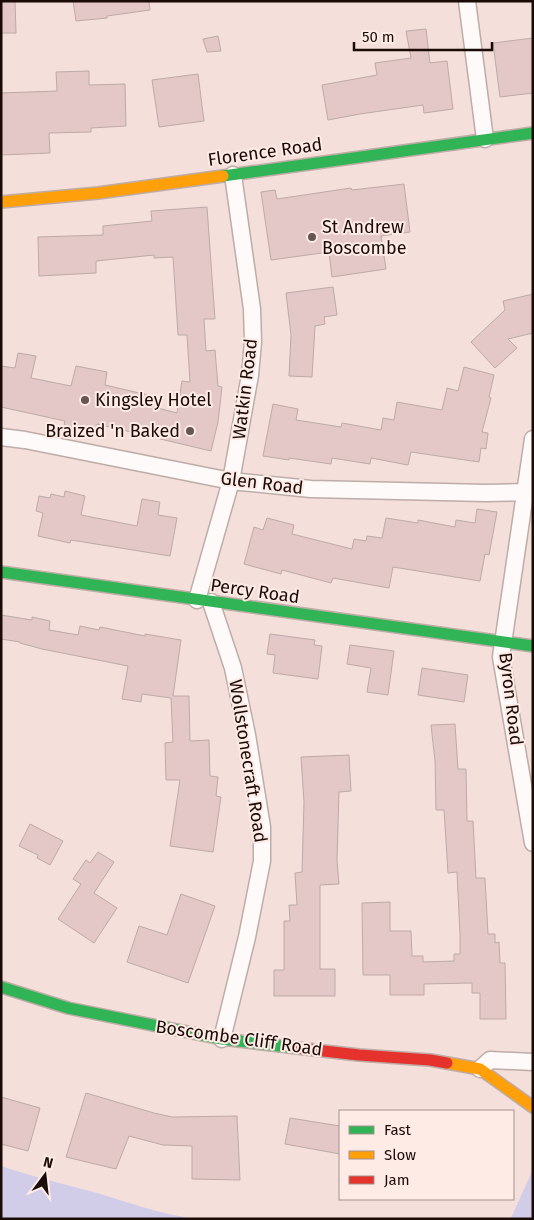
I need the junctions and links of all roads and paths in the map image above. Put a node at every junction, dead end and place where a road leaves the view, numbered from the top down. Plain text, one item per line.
1 (466, 1) edge
2 (533, 132) edge
3 (485, 139) junction
4 (233, 174) junction
5 (1, 202) edge
6 (1, 438) edge
7 (533, 439) edge
8 (230, 480) junction
9 (526, 492) junction
10 (1, 572) edge
11 (204, 601) junction
12 (504, 643) junction
13 (533, 646) edge
14 (533, 843) edge
15 (1, 987) edge
16 (222, 1039) junction
17 (533, 1062) edge
18 (480, 1069) junction
19 (533, 1107) edge

1 - 3 street
2 - 3 street, Florence Road
3 - 4 street, Florence Road
4 - 5 street, Florence Road
4 - 8 street, Watkin Road
6 - 8 street, Glen Road
7 - 9 street, Byron Road
8 - 9 street, Glen Road
8 - 11 street, Watkin Road
9 - 12 street, Byron Road
10 - 11 street, Percy Road
11 - 12 street, Percy Road
11 - 16 street, Wollstonecraft Road
12 - 13 street, Percy Road
12 - 14 street, Byron Road
15 - 16 street, Boscombe Cliff Road
16 - 18 street, Boscombe Cliff Road
17 - 18 street
18 - 19 street, Boscombe Cliff Road

